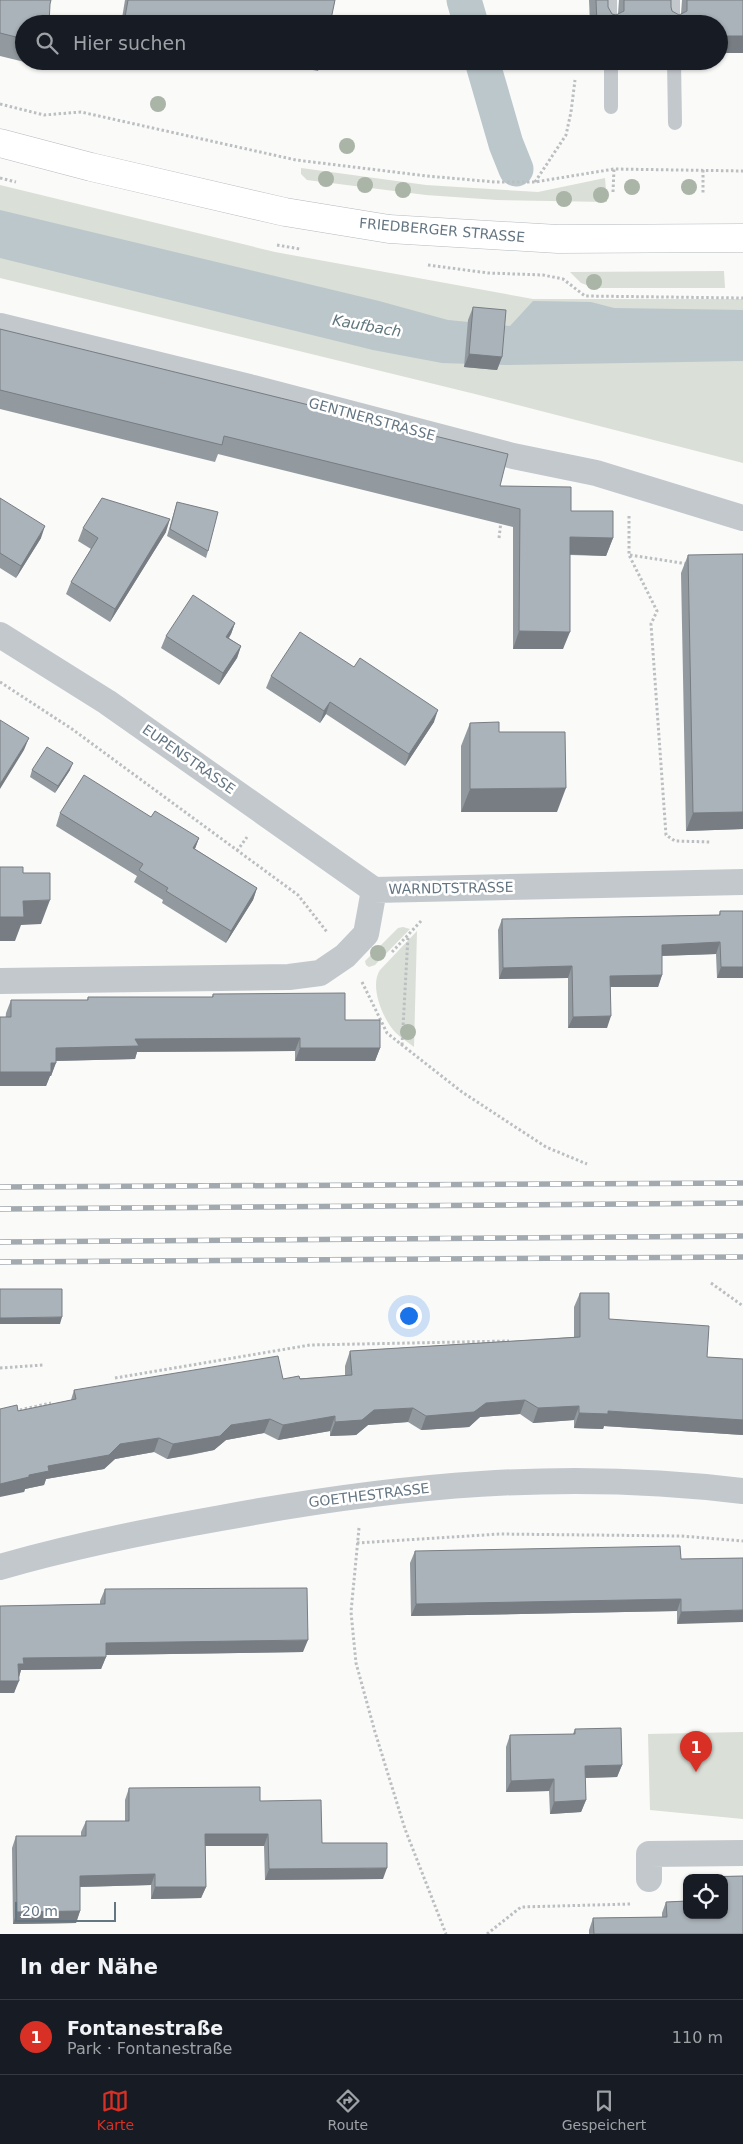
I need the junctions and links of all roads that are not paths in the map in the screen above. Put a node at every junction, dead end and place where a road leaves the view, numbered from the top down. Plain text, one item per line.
1 (610, 0) edge
2 (673, 0) edge
3 (610, 15) edge
4 (673, 15) edge
5 (611, 70) edge
6 (674, 70) edge
7 (612, 107) dead end
8 (675, 123) dead end
9 (0, 143) edge
10 (743, 238) edge
11 (0, 326) edge
12 (743, 518) edge
13 (0, 636) edge
14 (743, 882) edge
15 (374, 890) junction
16 (0, 981) edge
17 (743, 1491) edge
18 (0, 1567) edge
19 (743, 1854) edge
20 (649, 1879) road end

1 - 3 lane
2 - 4 lane
5 - 7 lane
6 - 8 lane
9 - 10 main road, FRIEDBERGER STRASSE
11 - 12 street, GENTNERSTRASSE
13 - 15 street, EUPENSTRASSE
14 - 15 street, WARNDTSTRASSE
15 - 16 street, WARNDTSTRASSE
17 - 18 street, GOETHESTRASSE
19 - 20 street

